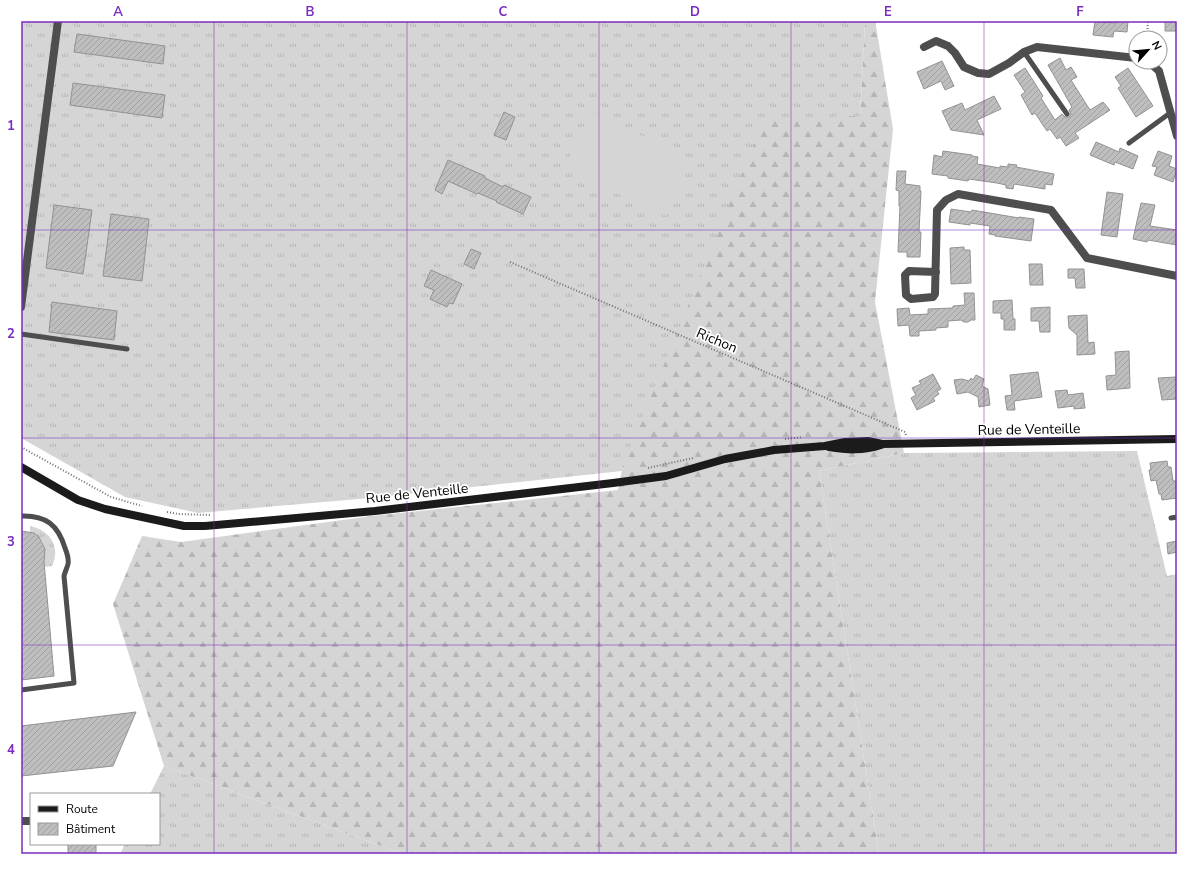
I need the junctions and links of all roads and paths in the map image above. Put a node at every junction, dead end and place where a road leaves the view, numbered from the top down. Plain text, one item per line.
1 (58, 21) edge
2 (924, 47) dead end
3 (1024, 52) junction
4 (1128, 57) edge
5 (1158, 70) edge
6 (1170, 113) junction
7 (1066, 114) dead end
8 (1177, 136) edge
9 (1129, 143) dead end
10 (25, 247) edge
11 (510, 262) dead end
12 (936, 272) junction
13 (1177, 276) edge
14 (21, 307) edge
15 (21, 334) edge
16 (127, 349) dead end
17 (809, 437) dead end
18 (1177, 439) edge
19 (780, 440) dead end
20 (910, 444) junction
21 (21, 447) edge
22 (695, 457) dead end
23 (21, 467) edge
24 (642, 469) dead end
25 (143, 507) dead end
26 (164, 511) dead end
27 (21, 516) edge
28 (215, 516) dead end
29 (1177, 517) edge
30 (1171, 518) dead end
31 (21, 690) edge

1 - 10 street
2 - 3 street
3 - 4 street
3 - 7 lane
5 - 6 street
6 - 8 street
6 - 9 lane
10 - 14 street
11 - 20 path, Richon
12 - 12 street
12 - 13 street
15 - 16 lane
17 - 19 path
18 - 20 street, Rue de Venteille
20 - 23 street, Rue de Venteille
21 - 25 path
22 - 24 path
26 - 28 path
27 - 31 lane
29 - 30 lane

